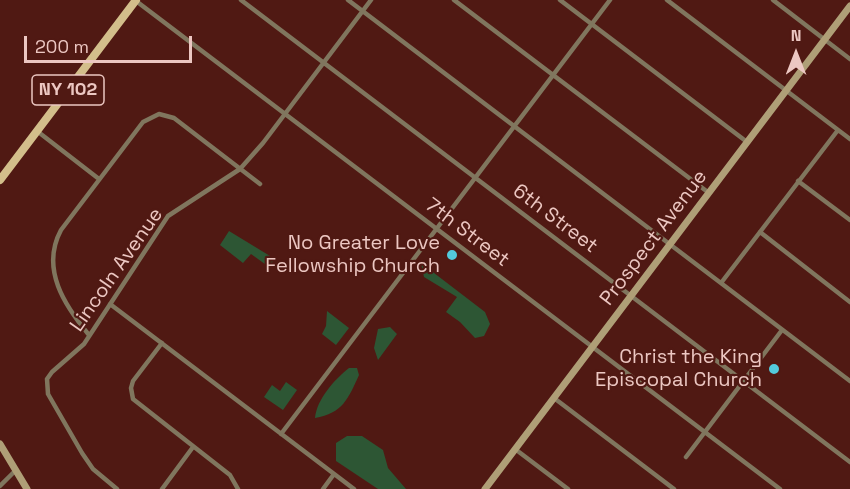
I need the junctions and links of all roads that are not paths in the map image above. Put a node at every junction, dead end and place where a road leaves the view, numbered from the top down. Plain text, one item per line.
1 (136, 0) edge
2 (241, 0) edge
3 (348, 0) edge
4 (371, 0) edge
5 (454, 0) edge
6 (560, 0) edge
7 (610, 0) edge
8 (667, 0) edge
9 (773, 0) edge
10 (850, 6) edge
11 (363, 11) junction
12 (592, 24) junction
13 (825, 39) junction
14 (850, 58) edge
15 (324, 63) junction
16 (553, 75) junction
17 (786, 90) junction
18 (285, 114) junction
19 (514, 126) junction
20 (837, 130) junction
21 (37, 132) junction
22 (850, 139) edge
23 (747, 142) junction
24 (240, 169) junction
25 (476, 178) junction
26 (99, 179) junction
27 (0, 180) edge
28 (798, 181) junction
29 (260, 184) dead end
30 (709, 193) junction
31 (850, 220) edge
32 (437, 229) junction
33 (760, 232) junction
34 (670, 244) junction
35 (721, 283) junction
36 (631, 296) junction
37 (850, 302) edge
38 (110, 304) junction
39 (782, 330) junction
40 (89, 335) junction
41 (162, 343) junction
42 (592, 347) junction
43 (744, 381) junction
44 (850, 381) edge
45 (554, 398) junction
46 (705, 432) junction
47 (281, 434) junction
48 (0, 444) edge
49 (193, 447) junction
50 (515, 449) junction
51 (686, 457) dead end
52 (850, 462) edge
53 (15, 470) junction
54 (334, 474) junction
55 (0, 486) edge
56 (27, 489) edge
57 (117, 489) edge
58 (162, 489) edge
59 (238, 489) edge
60 (323, 489) edge
61 (354, 489) edge
62 (485, 489) edge
63 (568, 489) edge
64 (674, 489) edge
65 (780, 489) edge

1 - 18 street, 7th Street
1 - 21 main road, NY 102
2 - 15 street, 6th Street
3 - 11 street
4 - 11 street, Lincoln Avenue
5 - 16 street
6 - 12 street
7 - 12 street
8 - 17 street
9 - 13 street
10 - 13 street, Prospect Avenue
11 - 15 street, Lincoln Avenue
11 - 19 street
12 - 16 street
12 - 23 street
13 - 14 street
13 - 17 street, Prospect Avenue
15 - 18 street, Lincoln Avenue
15 - 25 street, 6th Street
16 - 19 street
16 - 30 street
17 - 20 street
17 - 23 street, Prospect Avenue
18 - 24 street, Lincoln Avenue
18 - 32 street, 7th Street
19 - 25 street
19 - 34 street
20 - 22 street
20 - 28 street
21 - 26 street
21 - 27 main road, NY 102
23 - 30 street, Prospect Avenue
24 - 26 street
24 - 29 street
24 - 38 street, Lincoln Avenue
25 - 32 street
25 - 36 street, 6th Street
26 - 40 street
28 - 31 street
28 - 33 street
30 - 34 street, Prospect Avenue
32 - 42 street, 7th Street
32 - 47 street
33 - 35 street
33 - 37 street
34 - 35 street
34 - 36 street, Prospect Avenue
35 - 39 street
36 - 42 street, Prospect Avenue
36 - 43 street, 6th Street
38 - 40 street, Lincoln Avenue
38 - 41 street
39 - 43 street
39 - 44 street
40 - 57 street, Lincoln Avenue
41 - 47 street
41 - 49 street
42 - 45 street, Prospect Avenue
42 - 46 street, 7th Street
43 - 46 street
43 - 52 street, 6th Street
45 - 50 street, Prospect Avenue
45 - 64 street
46 - 51 street
46 - 65 street, 7th Street
47 - 54 street
48 - 53 street
49 - 58 street
49 - 59 street
50 - 62 street, Prospect Avenue
50 - 63 street
53 - 55 street
53 - 56 street
54 - 60 street
54 - 61 street

